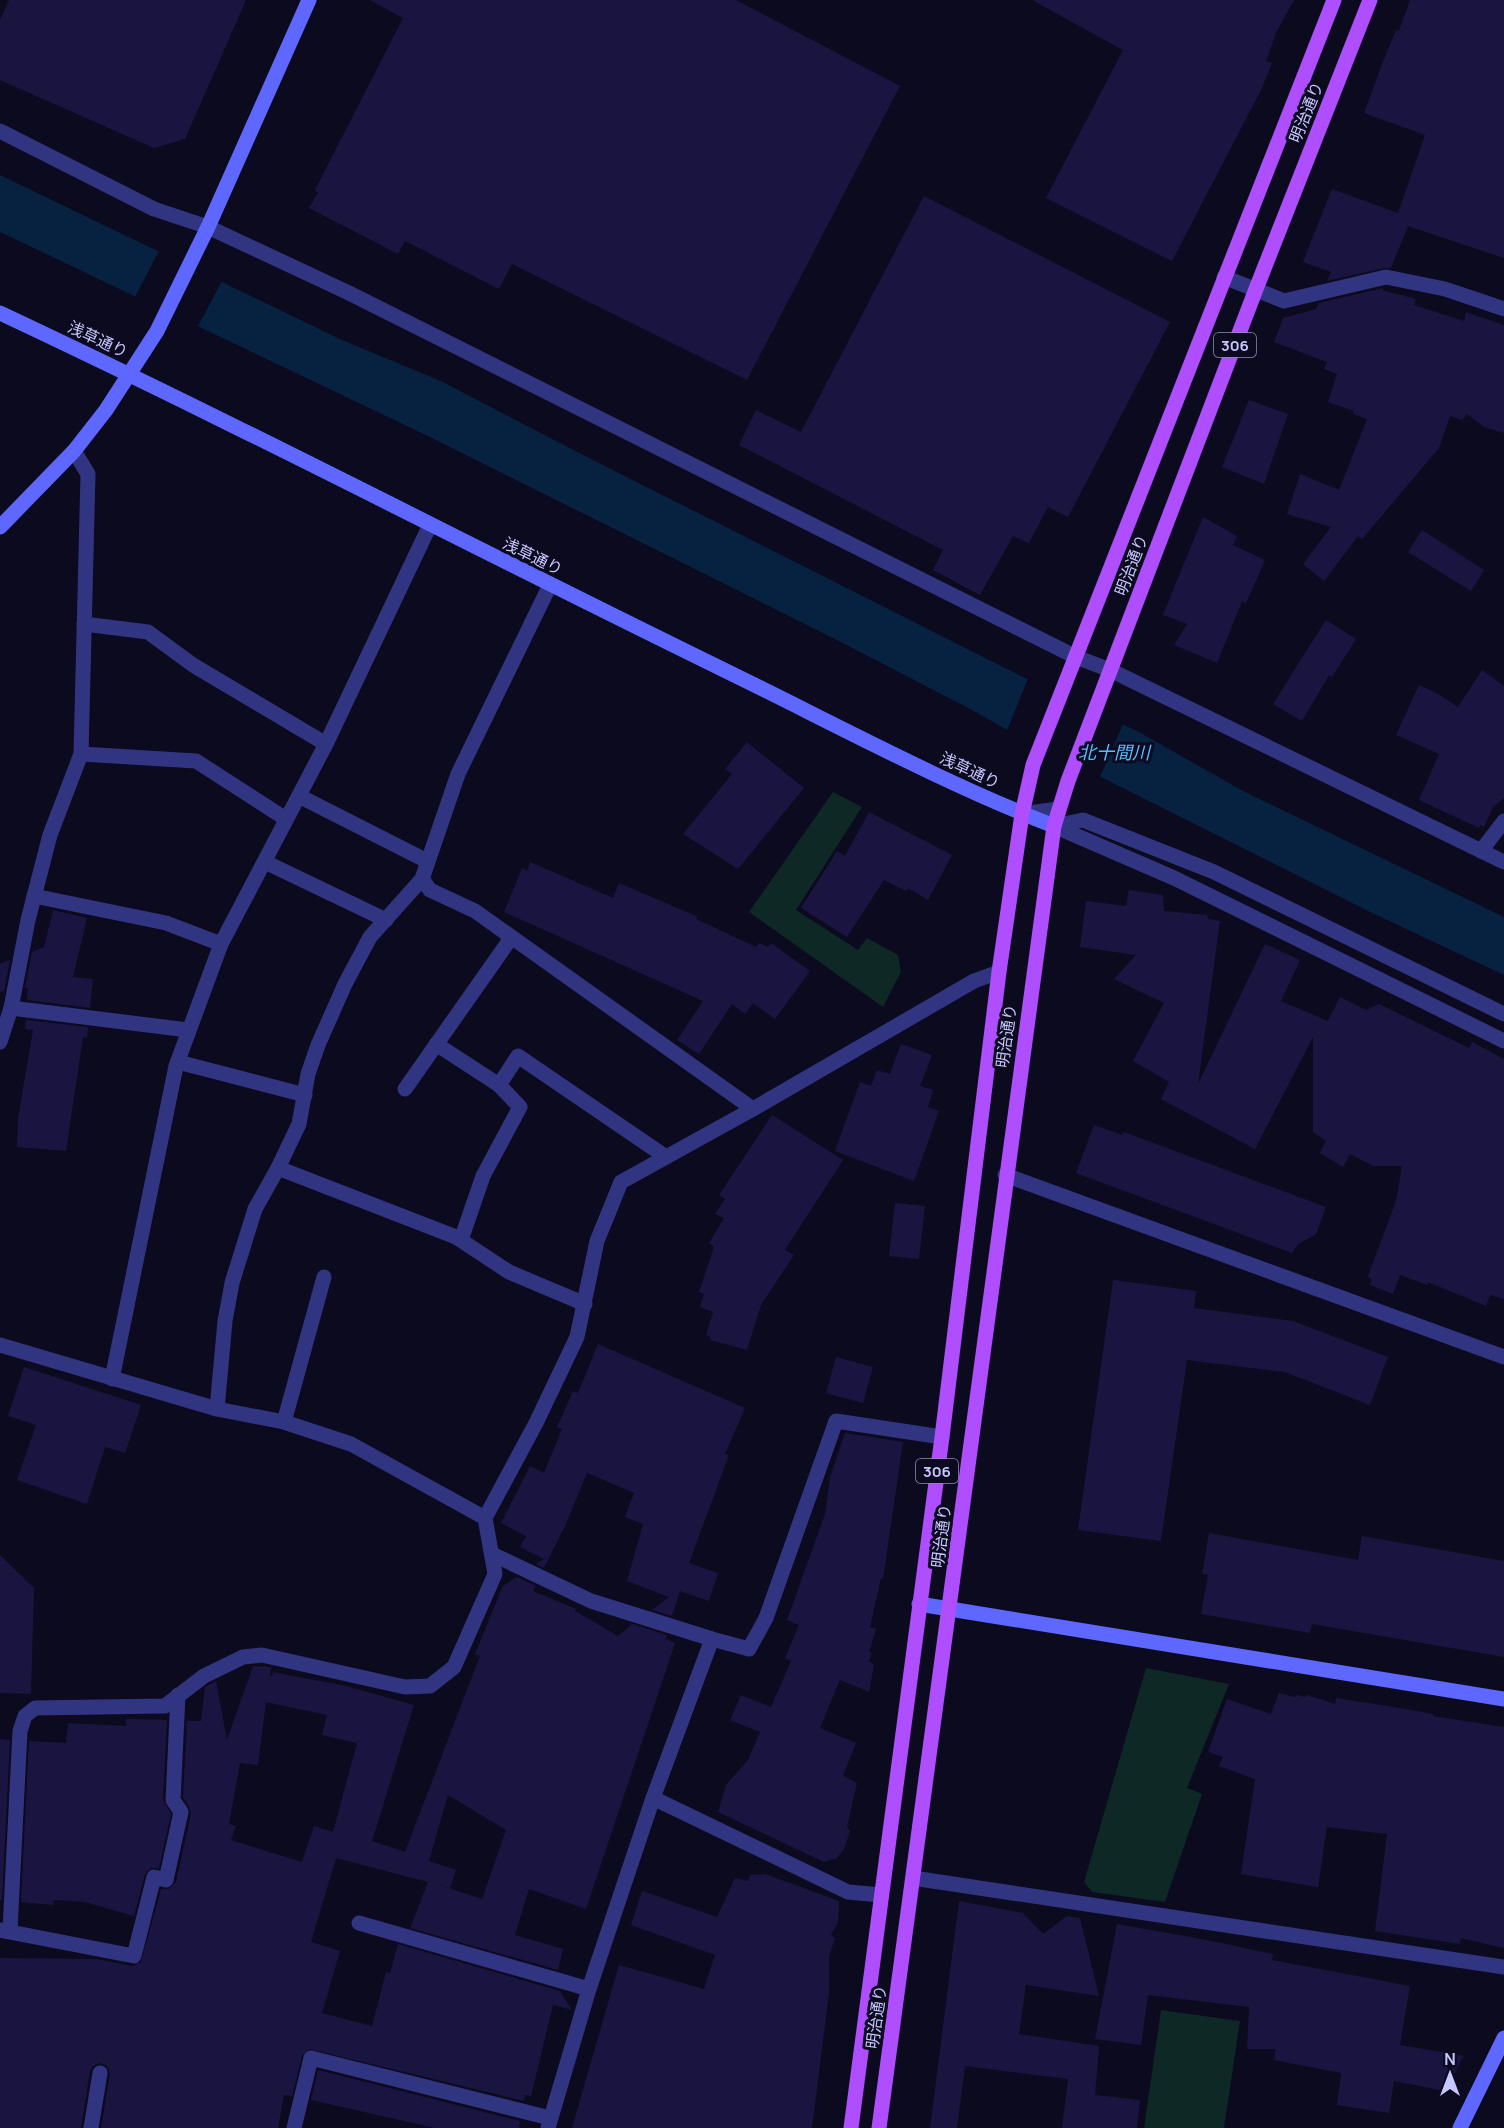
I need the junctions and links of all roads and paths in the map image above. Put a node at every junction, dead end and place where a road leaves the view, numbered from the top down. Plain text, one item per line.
1 (309, 0) edge
2 (1334, 0) edge
3 (1370, 0) edge
4 (0, 131) edge
5 (208, 227) junction
6 (1224, 277) junction
7 (1256, 289) junction
8 (1504, 309) edge
9 (0, 313) edge
10 (130, 374) junction
11 (74, 451) junction
12 (430, 525) junction
13 (0, 527) edge
14 (550, 585) junction
15 (84, 624) junction
16 (1076, 657) junction
17 (1110, 670) junction
18 (326, 744) junction
19 (81, 754) junction
20 (299, 796) junction
21 (1058, 809) junction
22 (1022, 814) junction
23 (286, 819) junction
24 (1504, 821) edge
25 (1054, 826) junction
26 (1481, 851) junction
27 (427, 861) junction
28 (265, 862) junction
29 (1504, 862) edge
30 (422, 879) junction
31 (34, 896) junction
32 (386, 920) junction
33 (511, 938) junction
34 (221, 944) junction
35 (999, 972) junction
36 (11, 1008) junction
37 (1504, 1014) edge
38 (188, 1030) junction
39 (1504, 1041) edge
40 (0, 1042) edge
41 (436, 1044) junction
42 (178, 1062) junction
43 (500, 1085) junction
44 (405, 1089) dead end
45 (304, 1095) junction
46 (753, 1109) junction
47 (666, 1158) junction
48 (278, 1168) junction
49 (1005, 1175) junction
50 (461, 1240) junction
51 (324, 1278) dead end
52 (585, 1304) junction
53 (0, 1345) edge
54 (1504, 1357) edge
55 (112, 1379) junction
56 (218, 1409) junction
57 (284, 1422) junction
58 (942, 1437) junction
59 (484, 1518) junction
60 (492, 1554) junction
61 (919, 1604) junction
62 (950, 1608) junction
63 (712, 1640) junction
64 (178, 1695) junction
65 (1504, 1699) edge
66 (652, 1798) junction
67 (913, 1878) junction
68 (881, 1895) junction
69 (359, 1923) dead end
70 (5, 1930) edge
71 (1504, 1967) edge
72 (589, 1989) junction
73 (1504, 2038) edge
74 (100, 2073) dead end
75 (549, 2123) edge
76 (91, 2128) edge
77 (294, 2128) edge
78 (851, 2128) edge
79 (879, 2128) edge
80 (1460, 2128) edge

1 - 5 street
2 - 6 main road, 明治通り / 306
3 - 7 main road, 明治通り / 306
4 - 5 street
5 - 10 street
5 - 16 street
6 - 7 street
6 - 16 main road, 明治通り / 306
7 - 8 street
7 - 17 main road, 明治通り / 306
9 - 10 street, 浅草通り
10 - 11 street
10 - 12 street, 浅草通り
11 - 13 street
11 - 15 street
12 - 14 street, 浅草通り
12 - 18 street
14 - 22 street, 浅草通り
14 - 27 street
15 - 18 street
15 - 19 street
16 - 17 street
16 - 22 main road, 明治通り / 306
17 - 21 main road, 明治通り / 306
17 - 26 street
18 - 20 street
19 - 23 street
19 - 31 street
20 - 23 street
20 - 27 street
21 - 22 street
21 - 25 main road, 明治通り / 306
22 - 25 street, 浅草通り
22 - 35 main road, 明治通り / 306
23 - 28 street
24 - 26 street
25 - 37 street
25 - 39 street
25 - 49 main road, 明治通り / 306
26 - 29 street
27 - 30 street
28 - 32 street
28 - 34 street
30 - 32 street
30 - 33 street
31 - 34 street
31 - 36 street
32 - 45 street
33 - 41 street
33 - 46 street
34 - 38 street
35 - 46 street
35 - 58 main road, 明治通り / 306
36 - 38 street
36 - 40 street
38 - 42 street
41 - 43 street
41 - 44 street
42 - 45 street
42 - 55 street
43 - 47 street
43 - 50 street
45 - 48 street
46 - 47 street
47 - 52 street
48 - 50 street
48 - 56 street
49 - 54 street
49 - 62 main road, 明治通り / 306
50 - 52 street
51 - 57 street
52 - 59 street
53 - 55 street
55 - 56 street
56 - 57 street
57 - 59 street
58 - 61 main road, 明治通り / 306
58 - 63 street
59 - 60 street
60 - 63 street
60 - 64 street
61 - 62 street
61 - 68 main road, 明治通り / 306
62 - 65 street
62 - 67 main road, 明治通り / 306
63 - 66 street
64 - 70 street
64 - 70 street
66 - 68 street
66 - 72 street
67 - 71 street
67 - 79 main road, 明治通り / 306
68 - 78 main road, 明治通り / 306
69 - 72 street
72 - 75 street
73 - 80 street
74 - 76 street
75 - 77 street

